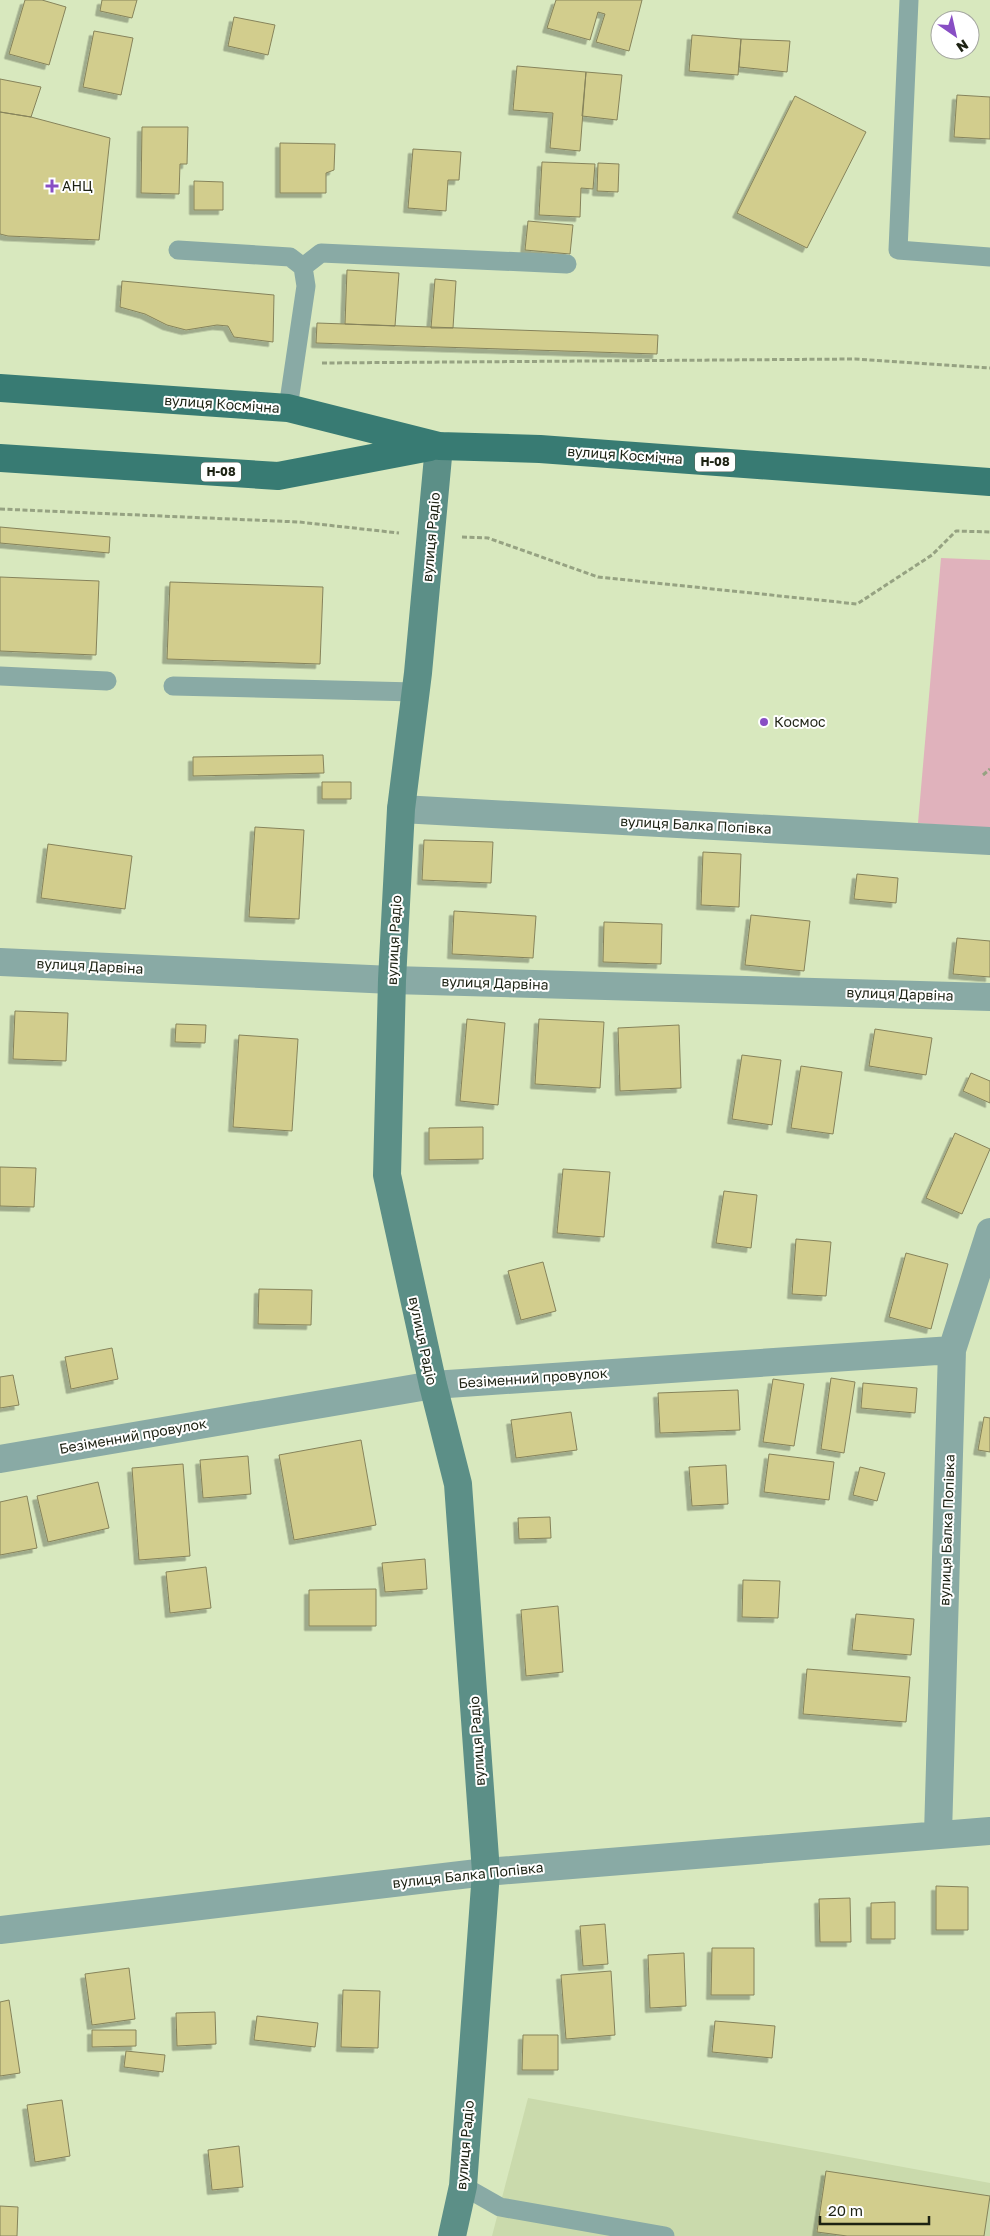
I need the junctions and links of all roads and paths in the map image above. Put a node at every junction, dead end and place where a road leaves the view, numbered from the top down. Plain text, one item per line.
1 (908, 0) edge
2 (178, 250) dead end
3 (990, 257) edge
4 (567, 264) dead end
5 (303, 268) junction
6 (294, 363) junction
7 (990, 368) edge
8 (0, 388) edge
9 (288, 408) junction
10 (440, 446) junction
11 (0, 458) edge
12 (990, 482) edge
13 (0, 509) edge
14 (990, 532) edge
15 (431, 536) junction
16 (0, 676) edge
17 (107, 681) dead end
18 (173, 686) dead end
19 (415, 692) junction
20 (990, 769) edge
21 (983, 775) dead end
22 (401, 809) junction
23 (990, 841) edge
24 (0, 962) edge
25 (392, 980) junction
26 (990, 997) edge
27 (990, 1232) edge
28 (952, 1350) junction
29 (433, 1385) junction
30 (0, 1459) edge
31 (990, 1831) edge
32 (938, 1834) junction
33 (486, 1872) junction
34 (0, 1930) edge
35 (463, 2186) junction
36 (452, 2236) edge
37 (665, 2236) edge

1 - 3 lane
2 - 5 lane
4 - 5 lane
5 - 6 lane
6 - 7 path
6 - 9 lane
8 - 9 main road, вулиця Космічна / Н-08
9 - 10 main road, вулиця Космічна / Н-08
10 - 11 main road, вулиця Космічна / Н-08
10 - 12 main road, вулиця Космічна / Н-08
10 - 15 street, вулиця Радіо
13 - 15 path
14 - 15 path
15 - 19 street, вулиця Радіо
16 - 17 lane
18 - 19 lane
19 - 22 street, вулиця Радіо
20 - 21 path
22 - 23 street, вулиця Балка Попівка
22 - 25 street, вулиця Радіо
24 - 25 street, вулиця Дарвіна
25 - 26 street, вулиця Дарвіна
25 - 29 street, вулиця Радіо
27 - 28 street, вулиця Балка Попівка
28 - 29 street, Безіменний провулок
28 - 32 street, вулиця Балка Попівка
29 - 30 street, Безіменний провулок
29 - 33 street, вулиця Радіо
31 - 32 street, вулиця Балка Попівка
32 - 33 street, вулиця Балка Попівка
33 - 34 street, вулиця Балка Попівка
33 - 35 street, вулиця Радіо
35 - 36 street, вулиця Радіо
35 - 37 lane

